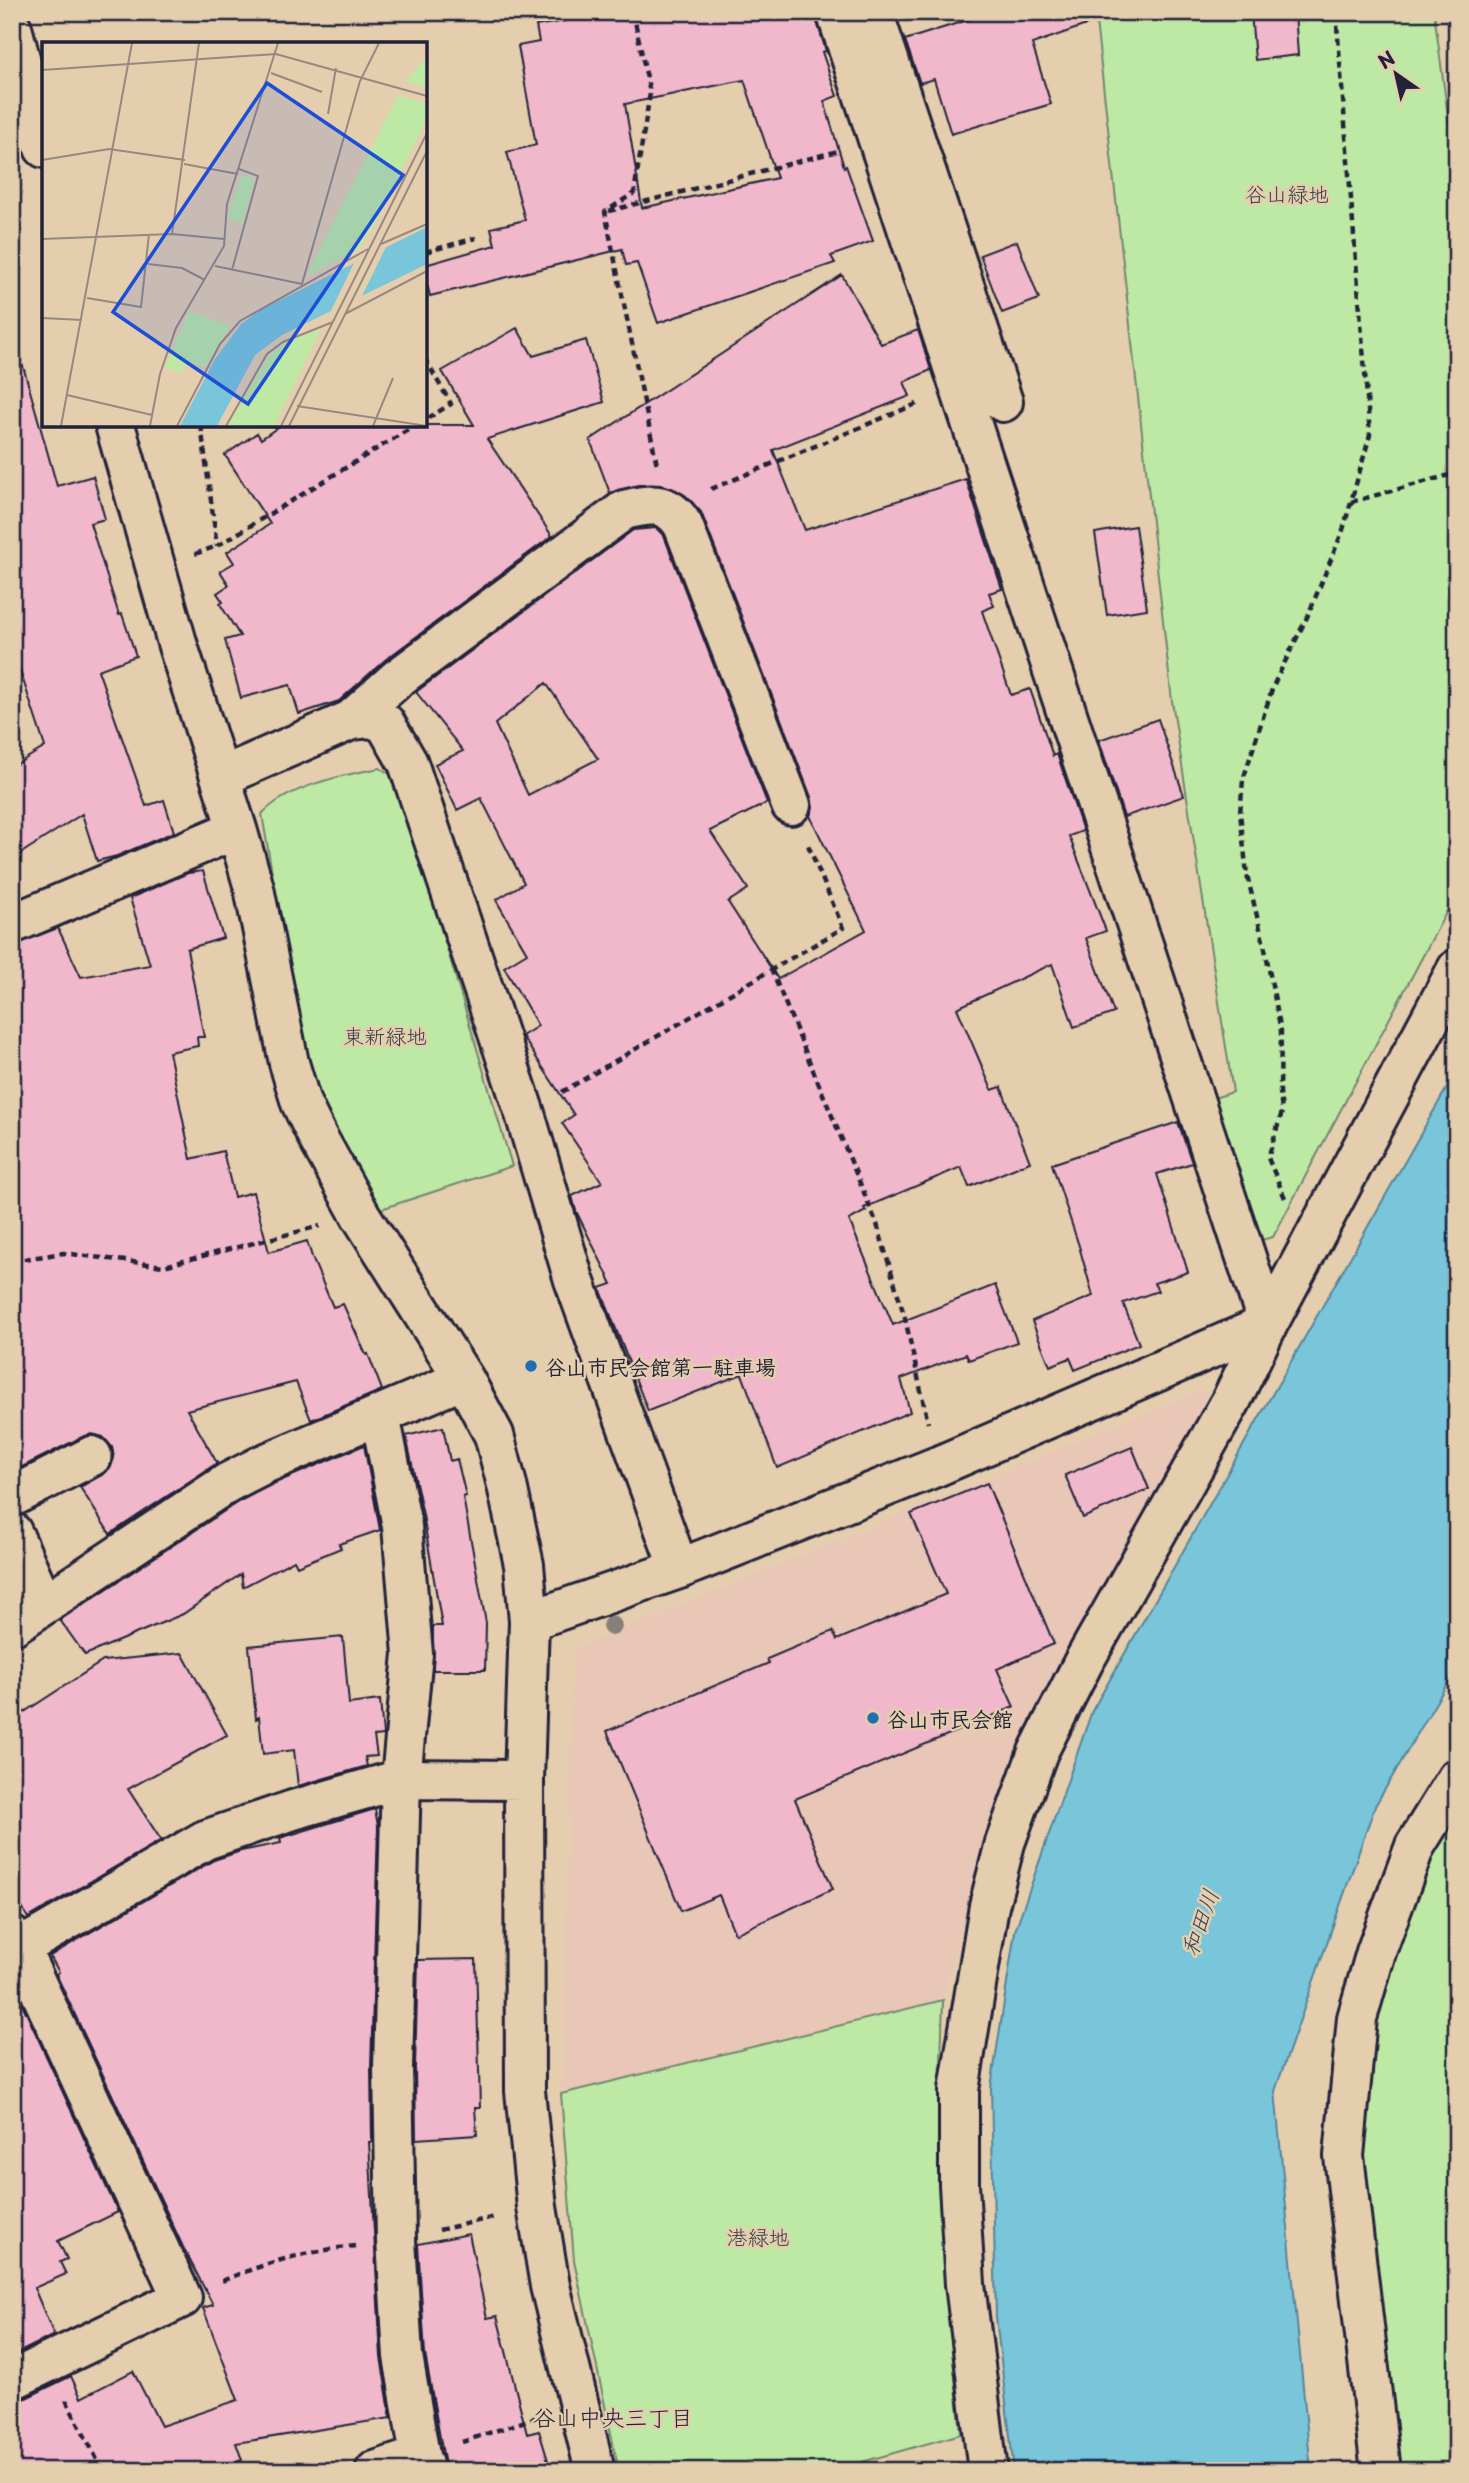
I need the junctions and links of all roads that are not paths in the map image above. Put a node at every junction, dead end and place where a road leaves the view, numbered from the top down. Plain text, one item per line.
1 (836, 12) edge
2 (873, 12) edge
3 (12, 28) edge
4 (42, 140) edge
5 (1003, 402) dead end
6 (117, 427) edge
7 (351, 720) junction
8 (221, 777) junction
9 (791, 805) road end
10 (237, 829) junction
11 (12, 924) edge
12 (1457, 969) edge
13 (1268, 1324) junction
14 (464, 1379) junction
15 (380, 1415) junction
16 (92, 1456) dead end
17 (12, 1497) edge
18 (12, 1532) edge
19 (679, 1569) junction
20 (44, 1604) junction
21 (529, 1620) junction
22 (12, 1626) edge
23 (1457, 1778) edge
24 (401, 1779) junction
25 (524, 1780) junction
26 (16, 1942) edge
27 (12, 2380) edge
28 (422, 2464) edge
29 (375, 2471) edge
30 (595, 2471) edge
31 (988, 2471) edge
32 (1381, 2471) edge

1 - 13 street
2 - 5 street
3 - 4 street
6 - 8 street
7 - 8 street
7 - 9 street
7 - 19 street
8 - 10 street
10 - 11 street
10 - 14 street
12 - 13 street
13 - 19 street
13 - 31 street
14 - 15 street
14 - 21 street
15 - 20 street
15 - 24 street
16 - 17 street
18 - 20 street
19 - 21 street
20 - 22 street
21 - 25 street
23 - 32 street
24 - 25 street
24 - 26 street
24 - 28 street
25 - 30 street
26 - 27 street
28 - 29 street

